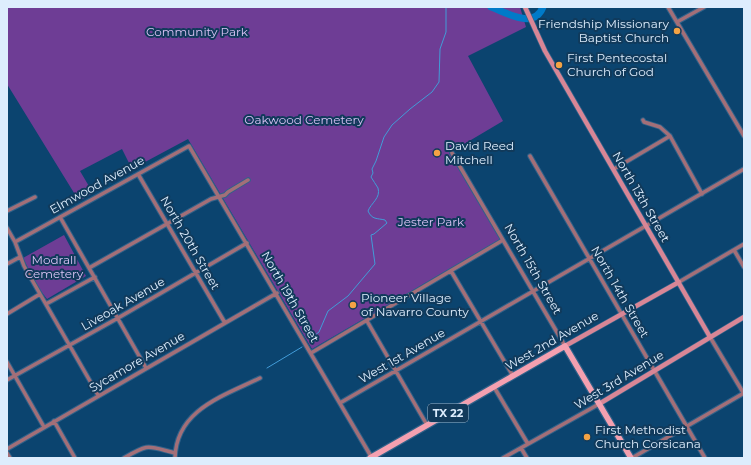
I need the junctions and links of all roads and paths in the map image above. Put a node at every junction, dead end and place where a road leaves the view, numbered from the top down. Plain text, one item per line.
1 (525, 7) edge
2 (668, 7) edge
3 (704, 7) edge
4 (677, 22) junction
5 (643, 120) dead end
6 (670, 136) junction
7 (744, 136) edge
8 (189, 146) joint
9 (452, 153) dead end
10 (530, 156) dead end
11 (614, 169) junction
12 (744, 169) edge
13 (138, 174) junction
14 (248, 180) dead end
15 (702, 194) junction
16 (35, 196) dead end
17 (219, 196) junction
18 (7, 211) edge
19 (60, 217) junction
20 (168, 224) junction
21 (646, 226) junction
22 (7, 228) edge
23 (503, 240) junction
24 (15, 242) junction
25 (247, 243) junction
26 (744, 244) edge
27 (734, 250) junction
28 (20, 257) junction
29 (590, 259) junction
30 (7, 264) edge
31 (744, 267) edge
32 (89, 268) junction
33 (451, 271) junction
34 (196, 273) junction
35 (94, 277) junction
36 (679, 282) junction
37 (533, 292) junction
38 (277, 293) junction
39 (40, 294) junction
40 (46, 304) junction
41 (7, 314) edge
42 (622, 314) junction
43 (118, 318) junction
44 (744, 318) edge
45 (366, 321) junction
46 (481, 322) junction
47 (226, 323) junction
48 (710, 337) junction
49 (70, 345) junction
50 (565, 346) junction
51 (311, 353) junction
52 (7, 362) edge
53 (146, 368) junction
54 (654, 370) junction
55 (396, 371) junction
56 (15, 376) junction
57 (513, 376) junction
58 (260, 378) dead end
59 (7, 380) edge
60 (494, 387) junction
61 (744, 393) edge
62 (98, 395) junction
63 (340, 403) junction
64 (599, 404) junction
65 (54, 421) junction
66 (427, 426) junction
67 (686, 426) junction
68 (44, 427) junction
69 (528, 444) junction
70 (521, 448) junction
71 (7, 449) edge
72 (7, 453) edge
73 (175, 453) junction
74 (10, 458) edge
75 (75, 458) edge
76 (124, 458) edge
77 (175, 458) edge
78 (372, 458) edge
79 (503, 458) edge
80 (527, 458) edge
81 (631, 458) edge
82 (705, 458) edge

1 - 11 street, North 13th Street
2 - 4 street
3 - 4 street
4 - 7 street
5 - 6 street
6 - 11 street
6 - 15 street
8 - 13 street, Elmwood Avenue
8 - 17 street, North 19th Street
9 - 23 street, North 15th Street
10 - 29 street, North 14th Street
11 - 21 street, North 13th Street
12 - 15 street, West 1st Avenue
13 - 19 street, Elmwood Avenue
13 - 20 street, North 20th Street
14 - 17 street
15 - 21 street, West 1st Avenue
16 - 18 street
17 - 20 street
17 - 25 street, North 19th Street
19 - 24 street, Elmwood Avenue
19 - 32 street
20 - 32 street
20 - 34 street, North 20th Street
21 - 29 street, West 1st Avenue
21 - 36 street, North 13th Street
22 - 24 street
23 - 33 street
23 - 37 street, North 15th Street
24 - 28 street
25 - 34 street, Liveoak Avenue
25 - 38 street, North 19th Street
26 - 27 street, West 2nd Avenue
27 - 31 street
27 - 36 street, West 2nd Avenue
28 - 30 street
28 - 39 street
29 - 37 street, West 1st Avenue
29 - 42 street, North 14th Street
32 - 35 street
33 - 45 street
33 - 46 street
34 - 43 street, Liveoak Avenue
34 - 47 street, North 20th Street
35 - 40 street
35 - 43 street
36 - 42 street, West 2nd Avenue
36 - 48 street, North 13th Street
37 - 46 street, West 1st Avenue
37 - 50 street, North 15th Street
38 - 47 street, Sycamore Avenue
38 - 51 street, North 19th Street
39 - 40 street
39 - 41 street
40 - 49 street
42 - 50 street, West 2nd Avenue
42 - 54 street, North 14th Street
43 - 49 street, Liveoak Avenue
43 - 53 street
44 - 48 street, West 3rd Avenue
45 - 51 street
45 - 55 street
46 - 55 street, West 1st Avenue
46 - 57 street
47 - 53 street, Sycamore Avenue
48 - 54 street, West 3rd Avenue
48 - 61 street, North 13th Street
49 - 56 street, Liveoak Avenue
49 - 62 street
50 - 57 main road, West 2nd Avenue / TX 22
50 - 64 main road, North 15th Street
51 - 63 street, North 19th Street
52 - 56 street
53 - 62 street, Sycamore Avenue
54 - 64 street, West 3rd Avenue
54 - 67 street, North 14th Street
55 - 63 street, West 1st Avenue
55 - 66 street
56 - 59 street, Liveoak Avenue
56 - 68 street
57 - 60 main road, West 2nd Avenue / TX 22
58 - 73 street
60 - 66 main road, West 2nd Avenue / TX 22
60 - 69 street
61 - 67 street
62 - 65 street, Sycamore Avenue
63 - 78 street, North 19th Street
64 - 69 street, West 3rd Avenue
64 - 81 main road, North 15th Street
65 - 68 street, Sycamore Avenue
65 - 75 street
66 - 78 main road, West 2nd Avenue / TX 22
67 - 81 street
67 - 82 street, North 14th Street
68 - 71 street, Sycamore Avenue
69 - 70 street, West 3rd Avenue
70 - 79 street, West 3rd Avenue
70 - 80 street
72 - 74 street
73 - 76 street
73 - 77 street

